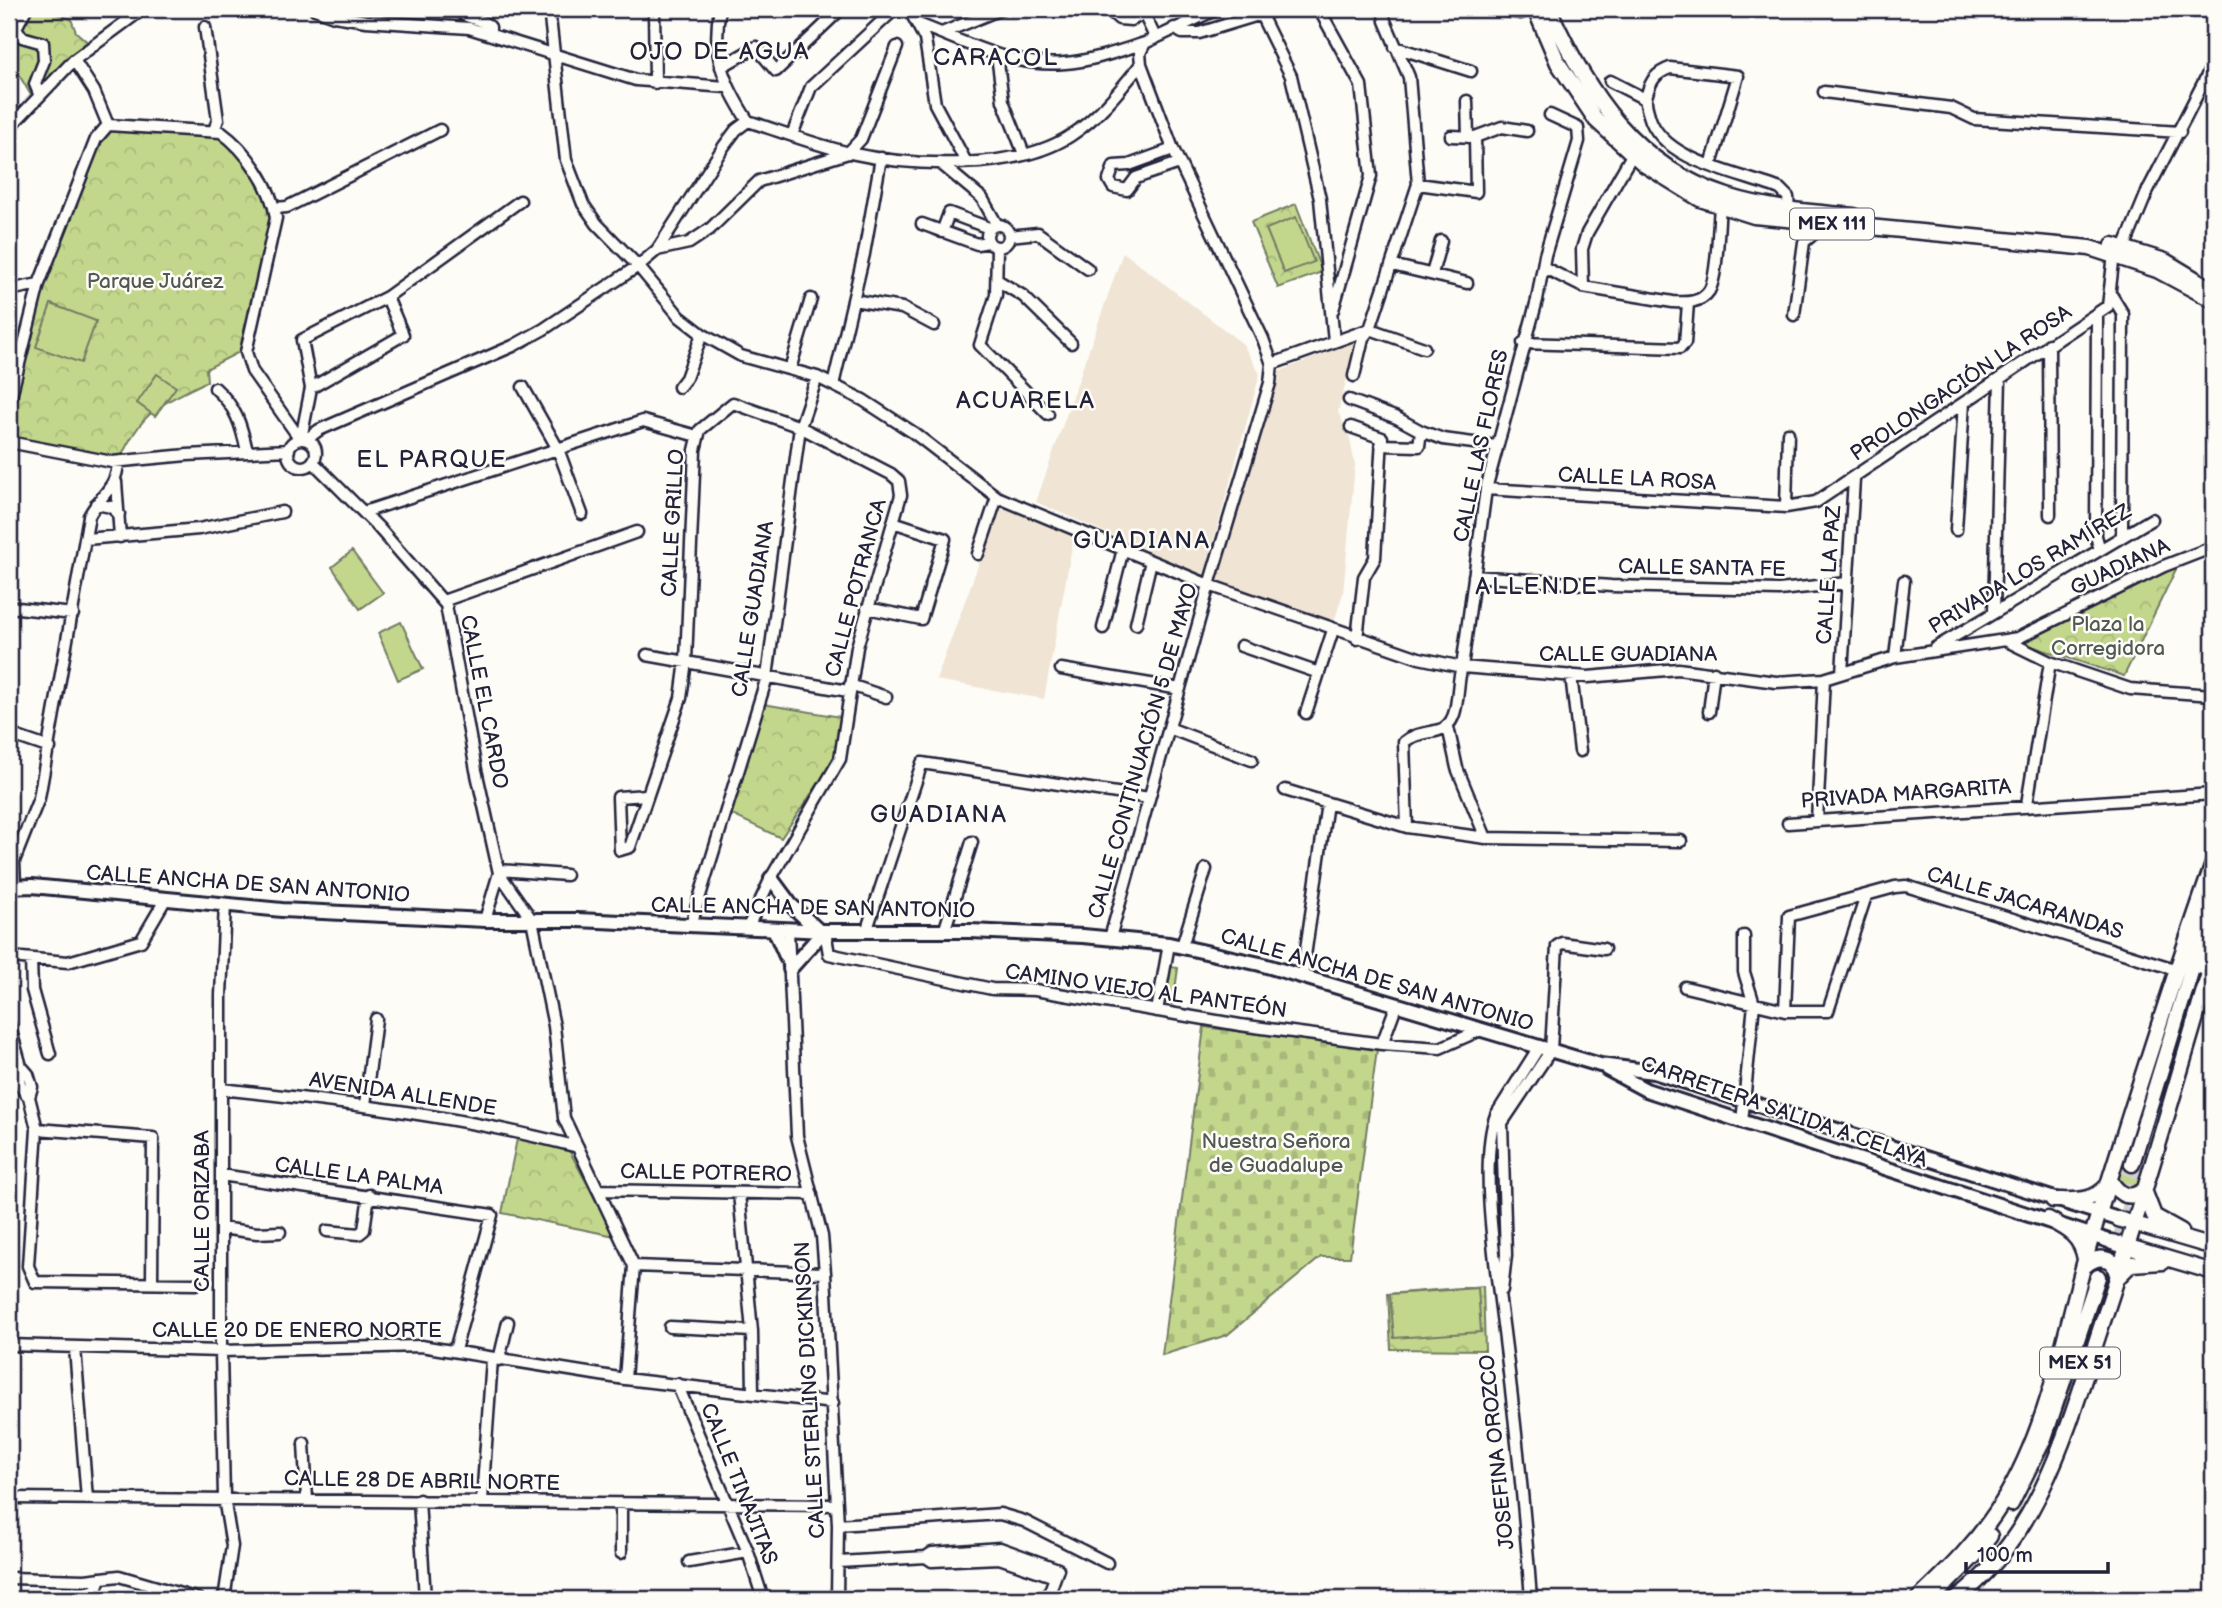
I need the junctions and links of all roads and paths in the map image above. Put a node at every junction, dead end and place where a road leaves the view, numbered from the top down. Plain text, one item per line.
1 (26, 9) edge
2 (143, 9) edge
3 (315, 9) edge
4 (457, 9) edge
5 (549, 9) edge
6 (654, 9) edge
7 (720, 9) edge
8 (841, 9) edge
9 (895, 9) edge
10 (909, 9) edge
11 (1001, 9) edge
12 (1108, 9) edge
13 (1217, 9) edge
14 (1278, 9) edge
15 (1319, 9) edge
16 (1383, 9) edge
17 (1495, 9) edge
18 (1534, 9) edge
19 (1549, 9) edge
20 (1145, 12) edge
21 (1260, 13) junction
22 (918, 24) junction
23 (205, 27) dead end
24 (1174, 28) junction
25 (490, 33) junction
26 (942, 33) junction
27 (1154, 37) junction
28 (1145, 43) junction
29 (897, 47) dead end
30 (1395, 47) junction
31 (997, 55) junction
32 (553, 56) junction
33 (74, 60) junction
34 (1142, 64) junction
35 (2213, 64) edge
36 (720, 66) junction
37 (1471, 71) dead end
38 (1610, 81) dead end
39 (655, 83) junction
40 (726, 87) junction
41 (1824, 92) dead end
42 (39, 94) junction
43 (1645, 99) junction
44 (1467, 101) dead end
45 (1550, 115) dead end
46 (748, 121) junction
47 (108, 125) junction
48 (9, 128) edge
49 (215, 130) junction
50 (440, 130) dead end
51 (1527, 131) dead end
52 (2180, 132) junction
53 (792, 135) junction
54 (1451, 136) dead end
55 (1472, 137) junction
56 (1173, 149) junction
57 (848, 153) junction
58 (1024, 154) junction
59 (1633, 155) junction
60 (881, 158) junction
61 (965, 162) junction
62 (940, 163) junction
63 (1179, 163) junction
64 (1712, 165) junction
65 (1418, 184) junction
66 (520, 201) dead end
67 (1720, 207) junction
68 (275, 208) junction
69 (1789, 210) junction
70 (922, 224) dead end
71 (1844, 225) junction
72 (993, 227) junction
73 (942, 232) junction
74 (1009, 236) junction
75 (1441, 241) dead end
76 (993, 244) junction
77 (657, 250) junction
78 (2119, 251) junction
79 (1392, 265) junction
80 (638, 266) junction
81 (1543, 267) junction
82 (1088, 269) dead end
83 (1432, 274) junction
84 (997, 280) junction
85 (1467, 283) dead end
86 (39, 284) junction
87 (1583, 287) junction
88 (9, 290) edge
89 (2213, 290) edge
90 (2112, 296) junction
91 (387, 297) junction
92 (811, 299) dead end
93 (853, 300) junction
94 (2213, 300) edge
95 (1688, 303) junction
96 (1794, 315) dead end
97 (2098, 315) junction
98 (1332, 316) junction
99 (934, 325) dead end
100 (1370, 329) junction
101 (702, 334) junction
102 (1334, 341) junction
103 (1071, 343) dead end
104 (1523, 343) junction
105 (2049, 344) junction
106 (1424, 348) dead end
107 (1272, 364) junction
108 (790, 369) junction
109 (1354, 376) dead end
110 (817, 377) junction
111 (2000, 379) junction
112 (833, 385) junction
113 (523, 387) dead end
114 (678, 387) dead end
115 (215, 388) dead end
116 (311, 388) junction
117 (1349, 400) dead end
118 (1964, 403) junction
119 (9, 404) edge
120 (1048, 414) dead end
121 (800, 427) junction
122 (1351, 427) dead end
123 (1421, 431) junction
124 (1788, 433) dead end
125 (697, 436) junction
126 (303, 439) junction
127 (9, 442) edge
128 (1382, 442) junction
129 (1496, 446) junction
130 (558, 449) junction
131 (289, 450) junction
132 (247, 451) junction
133 (118, 462) junction
134 (313, 462) junction
135 (1854, 479) junction
136 (116, 482) junction
137 (1486, 489) junction
138 (997, 497) junction
139 (96, 504) junction
140 (1786, 507) junction
141 (282, 512) dead end
142 (364, 512) junction
143 (119, 514) junction
144 (582, 514) dead end
145 (2050, 515) dead end
146 (2152, 519) dead end
147 (893, 522) junction
148 (1956, 530) dead end
149 (637, 532) dead end
150 (120, 537) junction
151 (2122, 537) junction
152 (86, 539) junction
153 (2213, 547) edge
154 (1123, 549) junction
155 (2101, 550) junction
156 (978, 554) dead end
157 (1151, 561) junction
158 (1474, 576) junction
159 (1904, 581) dead end
160 (1847, 583) junction
161 (1209, 585) junction
162 (443, 601) junction
163 (9, 607) edge
164 (867, 608) junction
165 (1994, 612) junction
166 (73, 614) junction
167 (1136, 624) dead end
168 (1103, 628) dead end
169 (1333, 630) junction
170 (1357, 639) junction
171 (2006, 640) junction
172 (1241, 646) dead end
173 (1928, 652) junction
174 (647, 655) dead end
175 (1895, 657) junction
176 (686, 661) junction
177 (2050, 662) junction
178 (1462, 667) junction
179 (1061, 669) dead end
180 (1714, 672) junction
181 (1319, 673) junction
182 (1842, 673) junction
183 (1571, 676) junction
184 (767, 677) junction
185 (1824, 679) junction
186 (849, 688) junction
187 (1180, 689) junction
188 (2213, 695) edge
189 (886, 696) dead end
190 (1709, 712) dead end
191 (1306, 713) dead end
192 (1448, 727) junction
193 (1169, 728) junction
194 (9, 734) edge
195 (50, 748) junction
196 (1580, 751) dead end
197 (1252, 760) dead end
198 (1285, 790) dead end
199 (647, 794) junction
200 (2213, 794) edge
201 (1149, 798) junction
202 (1327, 803) junction
203 (2027, 804) junction
204 (1817, 821) junction
205 (1788, 823) dead end
206 (1407, 827) junction
207 (1486, 838) junction
208 (1681, 841) dead end
209 (972, 842) dead end
210 (2213, 864) edge
211 (1206, 869) dead end
212 (499, 872) junction
213 (566, 875) dead end
214 (771, 878) junction
215 (12, 887) edge
216 (1866, 896) junction
217 (165, 900) junction
218 (2213, 900) edge
219 (225, 904) junction
220 (485, 920) junction
221 (532, 920) junction
222 (691, 925) junction
223 (748, 927) junction
224 (774, 929) junction
225 (788, 930) junction
226 (823, 931) junction
227 (866, 932) junction
228 (944, 932) junction
229 (1744, 936) dead end
230 (2213, 937) edge
231 (1110, 938) junction
232 (1175, 945) junction
233 (1604, 949) dead end
234 (10, 957) edge
235 (31, 959) junction
236 (2213, 964) edge
237 (789, 966) junction
238 (2178, 970) junction
239 (1302, 977) junction
240 (1685, 987) dead end
241 (1754, 1004) junction
242 (1396, 1006) junction
243 (1157, 1011) junction
244 (1785, 1011) junction
245 (376, 1019) dead end
246 (9, 1024) edge
247 (1481, 1030) junction
248 (1382, 1044) junction
249 (1545, 1049) junction
250 (50, 1054) dead end
251 (1601, 1065) junction
252 (221, 1089) junction
253 (1744, 1103) junction
254 (365, 1105) junction
255 (1742, 1122) junction
256 (1828, 1128) junction
257 (37, 1129) junction
258 (578, 1147) junction
259 (1823, 1148) junction
260 (221, 1175) junction
261 (2111, 1182) junction
262 (2144, 1189) junction
263 (598, 1190) junction
264 (739, 1193) junction
265 (812, 1194) junction
266 (369, 1195) junction
267 (2053, 1200) junction
268 (2100, 1214) junction
269 (2048, 1219) junction
270 (2118, 1219) joint
271 (2134, 1224) junction
272 (221, 1228) junction
273 (327, 1231) dead end
274 (280, 1232) dead end
275 (2092, 1235) junction
276 (2112, 1241) joint
277 (2127, 1246) junction
278 (2212, 1246) edge
279 (2086, 1265) junction
280 (634, 1266) junction
281 (2191, 1266) junction
282 (747, 1272) junction
283 (2213, 1272) edge
284 (825, 1273) junction
285 (2107, 1278) junction
286 (152, 1283) junction
287 (195, 1283) dead end
288 (508, 1322) dead end
289 (670, 1327) dead end
290 (752, 1331) junction
291 (9, 1345) edge
292 (75, 1348) junction
293 (455, 1350) junction
294 (221, 1351) junction
295 (495, 1360) junction
296 (625, 1379) junction
297 (677, 1384) junction
298 (753, 1394) junction
299 (833, 1403) junction
300 (304, 1443) dead end
301 (9, 1498) edge
302 (224, 1498) junction
303 (87, 1499) junction
304 (307, 1500) junction
305 (419, 1500) junction
306 (482, 1501) junction
307 (621, 1504) junction
308 (727, 1505) junction
309 (836, 1505) junction
310 (838, 1525) junction
311 (748, 1552) junction
312 (621, 1553) dead end
313 (689, 1562) dead end
314 (839, 1562) junction
315 (1107, 1563) dead end
316 (9, 1578) edge
317 (100, 1578) junction
318 (160, 1587) junction
319 (61, 1599) edge
320 (156, 1599) edge
321 (198, 1599) edge
322 (224, 1599) edge
323 (425, 1599) edge
324 (763, 1599) edge
325 (837, 1599) edge
326 (1047, 1599) edge
327 (1531, 1599) edge
328 (1918, 1599) edge
329 (1931, 1599) edge
330 (1949, 1599) edge
331 (1957, 1599) edge

1 - 42 street
2 - 33 street
3 - 25 street
4 - 25 street
5 - 32 street, CALLE GUADIANA
6 - 39 street
7 - 36 street
8 - 36 street
9 - 53 street
10 - 22 street
11 - 26 street
12 - 20 street
13 - 24 street
14 - 21 street
15 - 98 street
16 - 30 street
17 - 18 street
18 - 59 main road, MEX 111
19 - 69 main road, MEX 111
20 - 27 street
21 - 24 street
21 - 98 street
22 - 26 street
22 - 61 street
23 - 49 street
24 - 27 street
25 - 32 street
26 - 31 street
27 - 28 street
28 - 31 street
28 - 34 street
29 - 57 street
30 - 37 street
30 - 65 street
31 - 58 street
32 - 39 street
32 - 80 street, CALLE GUADIANA
33 - 42 street
33 - 47 street
34 - 56 street
34 - 58 street
35 - 52 street
36 - 40 street
38 - 43 street
39 - 40 street
40 - 46 street
41 - 52 street
42 - 48 street
43 - 64 street
43 - 64 street
44 - 55 street
45 - 81 street, CALLE LAS FLORES
46 - 53 street
46 - 77 street
47 - 49 street
47 - 86 street
49 - 68 street
50 - 68 street
51 - 55 street
52 - 78 street
53 - 57 street
54 - 55 street
55 - 65 street
56 - 63 street
56 - 63 street
57 - 60 street
57 - 77 street
58 - 61 street
59 - 67 main road, MEX 111
59 - 87 street
60 - 62 street
60 - 93 street
61 - 62 street
62 - 72 street
63 - 107 street
64 - 69 street
65 - 79 street
66 - 91 street
67 - 71 main road, MEX 111
67 - 95 street
68 - 126 street
69 - 78 main road, MEX 111
70 - 73 street
71 - 78 main road, MEX 111
71 - 96 street
72 - 73 street
72 - 74 street
72 - 76 street
73 - 76 street
74 - 76 street
74 - 82 street
75 - 83 street
76 - 84 street
77 - 80 street
78 - 89 main road, MEX 111
78 - 90 street
78 - 94 main road, MEX 111
79 - 83 street
79 - 100 street
80 - 101 street, CALLE GUADIANA
80 - 126 street
81 - 87 street
81 - 104 street, CALLE LAS FLORES
83 - 85 street
84 - 103 street
84 - 120 street
86 - 88 street
86 - 119 street
87 - 95 street
90 - 97 street, PROLONGACIÓN LA ROSA
90 - 151 street
91 - 116 street
91 - 116 street
92 - 108 street
93 - 99 street
93 - 112 street
95 - 104 street
97 - 105 street, PROLONGACIÓN LA ROSA
97 - 155 street
98 - 102 street
100 - 102 street
100 - 106 street
100 - 109 street
101 - 108 street, CALLE GUADIANA
101 - 114 street
102 - 107 street
104 - 129 street, CALLE LAS FLORES
105 - 111 street, PROLONGACIÓN LA ROSA
105 - 145 street
107 - 161 street, CALLE CONTINUACIÓN 5 DE MAYO
108 - 110 street, CALLE GUADIANA
110 - 112 street, CALLE GUADIANA
110 - 121 street, CALLE GUADIANA
111 - 118 street, PROLONGACIÓN LA ROSA
111 - 165 street
112 - 138 street, CALLE GUADIANA
113 - 130 street
115 - 132 street
116 - 126 street
117 - 123 street
118 - 135 street, PROLONGACIÓN LA ROSA
118 - 148 street
121 - 125 street, CALLE GRILLO
121 - 147 street, CALLE POTRANCA
121 - 184 street, CALLE GUADIANA
122 - 128 street
123 - 128 street
123 - 129 street
124 - 140 street
125 - 130 street
125 - 176 street, CALLE GRILLO
126 - 131 street
126 - 134 street
127 - 133 street
128 - 170 street
129 - 137 street, CALLE LAS FLORES
130 - 142 street
130 - 144 street
131 - 132 street
131 - 134 street
132 - 133 street
133 - 136 street
134 - 142 street, CALLE EL CARDO
135 - 140 street, PROLONGACIÓN LA ROSA
135 - 160 street, CALLE LA PAZ
136 - 139 street
136 - 143 street
137 - 140 street, CALLE LA ROSA
137 - 158 street, CALLE LAS FLORES
138 - 154 street, CALLE GUADIANA
138 - 156 street
139 - 143 street
139 - 152 street
141 - 150 street
142 - 162 street, CALLE EL CARDO
143 - 150 street
146 - 151 street, PRIVADA LOS RAMÍREZ
147 - 164 street, CALLE POTRANCA
147 - 164 street
149 - 162 street
150 - 152 street
151 - 155 street, PRIVADA LOS RAMÍREZ
152 - 166 street
153 - 171 street, GUADIANA
154 - 157 street, CALLE GUADIANA
154 - 168 street
155 - 165 street, PRIVADA LOS RAMÍREZ
157 - 161 street, CALLE GUADIANA
157 - 167 street
158 - 160 street, CALLE SANTA FE
158 - 178 street, CALLE LAS FLORES
159 - 175 street
160 - 182 street, CALLE LA PAZ
161 - 169 street, CALLE GUADIANA
161 - 187 street, CALLE CONTINUACIÓN 5 DE MAYO
162 - 212 street, CALLE EL CARDO
163 - 166 street
164 - 186 street, CALLE POTRANCA
165 - 173 street, PRIVADA LOS RAMÍREZ
166 - 195 street
169 - 170 street, CALLE GUADIANA
169 - 181 street
170 - 178 street, CALLE GUADIANA
171 - 173 street, CALLE GUADIANA
171 - 177 street
172 - 181 street
173 - 175 street, CALLE GUADIANA
174 - 176 street
175 - 182 street, CALLE GUADIANA
176 - 184 street
176 - 199 street, CALLE GRILLO
177 - 188 street
177 - 203 street
178 - 183 street, CALLE GUADIANA
178 - 192 street, CALLE LAS FLORES
179 - 187 street
180 - 183 street, CALLE GUADIANA
180 - 185 street, CALLE GUADIANA
180 - 190 street
181 - 191 street
182 - 185 street, CALLE GUADIANA
183 - 196 street
184 - 186 street
184 - 222 street, CALLE GUADIANA
185 - 204 street
186 - 189 street
186 - 214 street, CALLE POTRANCA
187 - 193 street, CALLE CONTINUACIÓN 5 DE MAYO
192 - 206 street
192 - 207 street
193 - 197 street
193 - 201 street, CALLE CONTINUACIÓN 5 DE MAYO
194 - 195 street
195 - 215 street
198 - 202 street
199 - 199 street, CALLE GRILLO
200 - 203 street, PRIVADA MARGARITA
201 - 227 street
201 - 231 street, CALLE CONTINUACIÓN 5 DE MAYO
202 - 206 street
202 - 239 street
203 - 204 street, PRIVADA MARGARITA
204 - 205 street, PRIVADA MARGARITA
206 - 207 street
207 - 208 street
209 - 228 street
210 - 238 main road
211 - 232 street
212 - 213 street
212 - 220 street, CALLE EL CARDO
212 - 221 street, CALLE EL CARDO
214 - 223 street, CALLE POTRANCA
214 - 226 main road
215 - 217 main road, CALLE ANCHA DE SAN ANTONIO
216 - 238 street, CALLE JACARANDAS
216 - 244 street
216 - 244 street, CALLE JACARANDAS
217 - 219 main road, CALLE ANCHA DE SAN ANTONIO
217 - 235 street
218 - 230 main road
219 - 220 main road, CALLE ANCHA DE SAN ANTONIO
219 - 252 street, CALLE ORIZABA
220 - 221 main road, CALLE ANCHA DE SAN ANTONIO
221 - 222 main road, CALLE ANCHA DE SAN ANTONIO
221 - 258 street
222 - 223 main road, CALLE ANCHA DE SAN ANTONIO
223 - 224 main road, CALLE ANCHA DE SAN ANTONIO
224 - 225 main road, CALLE ANCHA DE SAN ANTONIO
224 - 237 main road
225 - 226 main road, CALLE ANCHA DE SAN ANTONIO
225 - 237 street, CALLE STERLING DICKINSON
226 - 227 main road, CALLE ANCHA DE SAN ANTONIO
226 - 237 main road
226 - 243 street, CAMINO VIEJO AL PANTEÓN
227 - 228 main road, CALLE ANCHA DE SAN ANTONIO
228 - 231 main road, CALLE ANCHA DE SAN ANTONIO
229 - 241 street
231 - 232 main road, CALLE ANCHA DE SAN ANTONIO
232 - 239 main road, CALLE ANCHA DE SAN ANTONIO
232 - 243 street
233 - 249 street
234 - 235 street
235 - 250 street
236 - 262 main road
237 - 265 street, CALLE STERLING DICKINSON
238 - 261 main road
239 - 242 main road, CALLE ANCHA DE SAN ANTONIO
240 - 241 street
241 - 244 street
241 - 253 street
242 - 247 main road, CALLE ANCHA DE SAN ANTONIO
242 - 248 street
243 - 248 street, CAMINO VIEJO AL PANTEÓN
245 - 254 street
246 - 257 street
247 - 248 street, CAMINO VIEJO AL PANTEÓN
247 - 249 main road, CALLE ANCHA DE SAN ANTONIO
249 - 251 main road, CALLE ANCHA DE SAN ANTONIO
249 - 327 street, JOSEFINA OROZCO
251 - 253 main road, CARRETERA SALIDA A CELAYA
251 - 255 main road, CARRETERA SALIDA A CELAYA
252 - 254 street, AVENIDA ALLENDE
252 - 260 street, CALLE ORIZABA
253 - 255 street
253 - 256 main road, CARRETERA SALIDA A CELAYA
254 - 258 street, AVENIDA ALLENDE
255 - 259 main road, CARRETERA SALIDA A CELAYA
256 - 259 main road
256 - 267 main road, CARRETERA SALIDA A CELAYA
257 - 286 street
257 - 286 street
258 - 263 street
259 - 269 main road, CARRETERA SALIDA A CELAYA
260 - 266 street, CALLE LA PALMA
260 - 272 street, CALLE ORIZABA
261 - 262 main road
261 - 267 main road
261 - 268 main road
262 - 271 main road
262 - 278 main road
263 - 264 street, CALLE POTRERO
263 - 280 street
264 - 265 street, CALLE POTRERO
264 - 282 street
265 - 284 street, CALLE STERLING DICKINSON
266 - 273 street
266 - 293 street, CALLE LA PALMA
267 - 268 main road, CARRETERA SALIDA A CELAYA
268 - 270 main road, CARRETERA SALIDA A CELAYA
268 - 275 main road
269 - 275 main road, CARRETERA SALIDA A CELAYA
269 - 279 main road
270 - 271 main road
271 - 277 main road
271 - 278 main road
272 - 274 street
272 - 294 street, CALLE ORIZABA
275 - 276 main road, CARRETERA SALIDA A CELAYA
275 - 279 main road
276 - 277 main road
277 - 281 main road
277 - 285 main road
279 - 285 main road
279 - 328 main road
280 - 282 street
280 - 296 street
281 - 283 main road
281 - 285 main road
282 - 284 street
282 - 290 street
284 - 299 street, CALLE STERLING DICKINSON
285 - 329 main road, MEX 51
285 - 330 main road, MEX 51
285 - 331 main road
286 - 287 street
288 - 295 street
289 - 290 street
290 - 298 street
291 - 292 street, CALLE 20 DE ENERO NORTE
292 - 294 street, CALLE 20 DE ENERO NORTE
292 - 303 street
293 - 294 street, CALLE 20 DE ENERO NORTE
293 - 295 street, CALLE 20 DE ENERO NORTE
294 - 302 street, CALLE ORIZABA
295 - 296 street, CALLE 20 DE ENERO NORTE
295 - 306 street
296 - 297 street, CALLE 20 DE ENERO NORTE
297 - 298 street, CALLE 20 DE ENERO NORTE
297 - 308 street, CALLE TINAJITAS
298 - 299 street, CALLE 20 DE ENERO NORTE
299 - 309 street, CALLE STERLING DICKINSON
300 - 304 street
301 - 303 street, CALLE 28 DE ABRIL NORTE
302 - 303 street, CALLE 28 DE ABRIL NORTE
302 - 304 street, CALLE 28 DE ABRIL NORTE
302 - 322 street, CALLE ORIZABA
304 - 305 street, CALLE 28 DE ABRIL NORTE
305 - 306 street, CALLE 28 DE ABRIL NORTE
305 - 323 street
306 - 307 street, CALLE 28 DE ABRIL NORTE
307 - 308 street, CALLE 28 DE ABRIL NORTE
307 - 312 street
308 - 309 street, CALLE 28 DE ABRIL NORTE
308 - 311 street, CALLE TINAJITAS
309 - 310 street, CALLE STERLING DICKINSON
310 - 314 street, CALLE STERLING DICKINSON
310 - 315 street
311 - 313 street
311 - 324 street, CALLE TINAJITAS
314 - 325 street, CALLE STERLING DICKINSON
314 - 326 street
316 - 317 street
317 - 318 street
317 - 319 street
318 - 320 street
318 - 321 street

